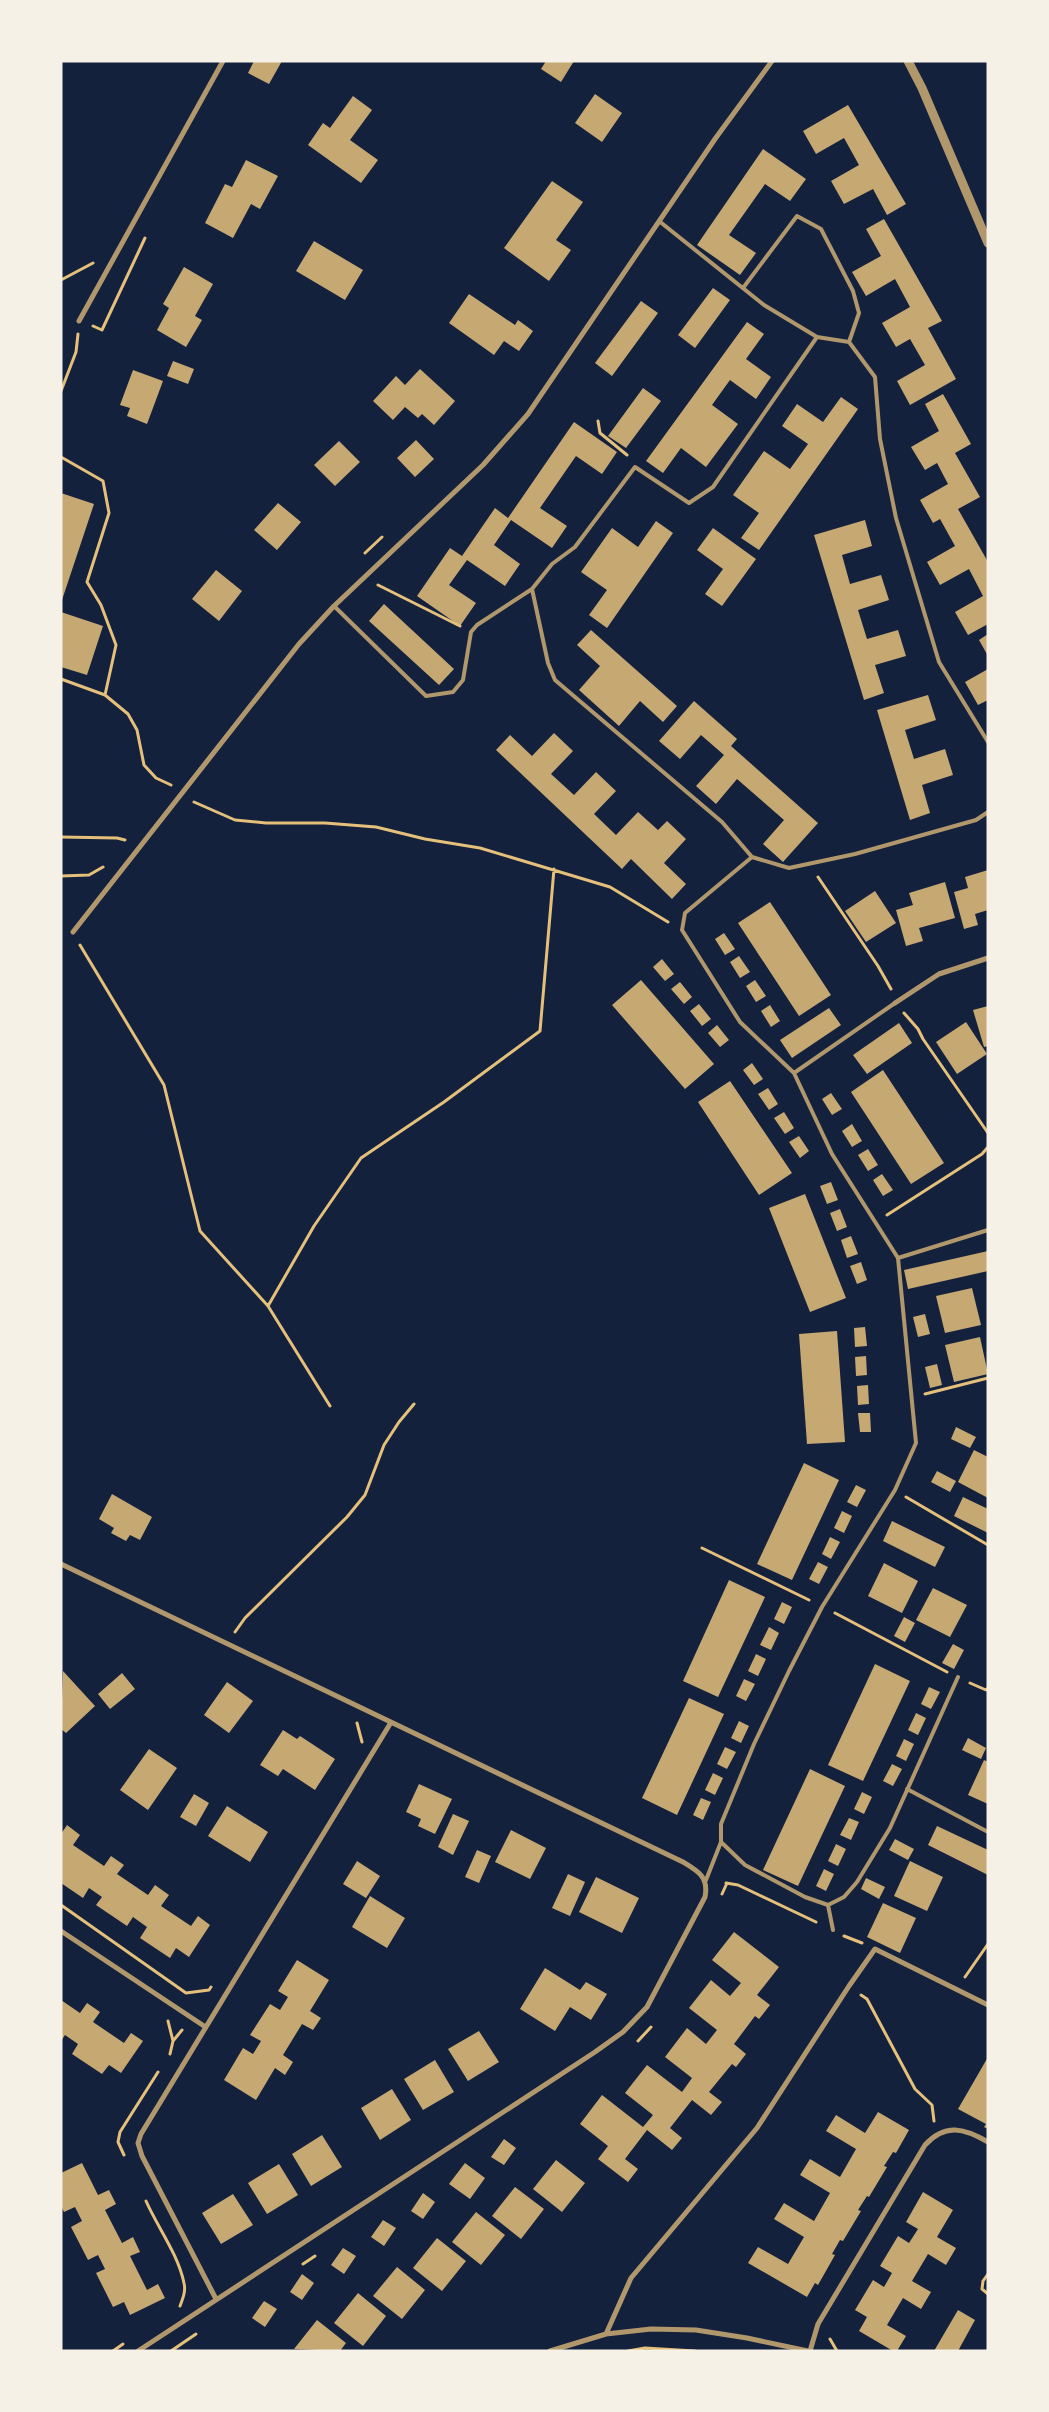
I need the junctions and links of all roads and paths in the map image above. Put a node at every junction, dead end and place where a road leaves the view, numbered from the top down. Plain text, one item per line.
1 (224, 61) edge
2 (772, 61) edge
3 (908, 61) edge
4 (659, 221) junction
5 (988, 243) edge
6 (743, 288) junction
7 (79, 321) joint
8 (817, 337) junction
9 (849, 342) junction
10 (61, 391) edge
11 (598, 421) dead end
12 (61, 457) edge
13 (634, 467) junction
14 (390, 530) dead end
15 (361, 557) dead end
16 (364, 578) junction
17 (532, 589) junction
18 (334, 606) junction
19 (472, 632) junction
20 (61, 679) edge
21 (105, 695) junction
22 (988, 742) edge
23 (175, 776) dead end
24 (168, 784) junction
25 (163, 791) dead end
26 (182, 793) junction
27 (988, 812) edge
28 (131, 833) dead end
29 (61, 837) edge
30 (125, 840) junction
31 (120, 848) dead end
32 (139, 848) junction
33 (752, 857) junction
34 (104, 866) dead end
35 (554, 869) junction
36 (61, 876) edge
37 (682, 930) junction
38 (73, 932) joint
39 (988, 958) edge
40 (895, 1002) joint
41 (794, 1073) junction
42 (988, 1147) edge
43 (876, 1222) junction
44 (988, 1230) edge
45 (898, 1258) junction
46 (268, 1306) junction
47 (988, 1378) edge
48 (911, 1397) junction
49 (414, 1404) dead end
50 (330, 1406) dead end
51 (895, 1490) junction
52 (988, 1545) edge
53 (702, 1548) dead end
54 (61, 1564) edge
55 (822, 1607) junction
56 (227, 1643) junction
57 (958, 1677) joint
58 (361, 1709) junction
59 (390, 1724) junction
60 (362, 1744) dead end
61 (907, 1789) junction
62 (988, 1832) edge
63 (721, 1842) junction
64 (706, 1880) junction
65 (61, 1905) edge
66 (828, 1905) junction
67 (61, 1930) edge
68 (833, 1930) junction
69 (988, 1944) edge
70 (875, 1949) junction
71 (214, 1981) dead end
72 (848, 1986) junction
73 (959, 1991) junction
74 (988, 2005) edge
75 (204, 2026) junction
76 (936, 2134) junction
77 (988, 2142) edge
78 (988, 2274) edge
79 (988, 2294) edge
80 (216, 2299) junction
81 (606, 2334) junction
82 (138, 2351) edge
83 (550, 2351) edge
84 (628, 2351) edge
85 (695, 2351) edge
86 (809, 2351) edge

1 - 7 street
2 - 4 street
3 - 5 street
4 - 6 lane
4 - 16 street
6 - 8 lane
6 - 9 lane
7 - 10 path
8 - 9 lane
8 - 13 lane
9 - 22 lane
11 - 13 path
12 - 21 path
13 - 17 lane
14 - 15 path
16 - 18 street
16 - 19 path
17 - 19 lane
17 - 33 lane
18 - 19 lane
18 - 26 street
20 - 21 path
21 - 24 path
23 - 24 path
24 - 25 path
24 - 26 path
26 - 32 street
26 - 35 path
27 - 33 lane
28 - 30 path
29 - 30 path
30 - 31 path
30 - 32 path
32 - 38 street
33 - 37 lane
34 - 36 path
35 - 37 path
35 - 46 path
37 - 41 lane
38 - 46 path
39 - 40 street
40 - 41 lane
41 - 43 lane
42 - 43 path
43 - 45 lane
44 - 45 lane
45 - 48 lane
46 - 50 path
47 - 48 path
48 - 51 lane
49 - 56 path
51 - 52 path
51 - 55 lane
53 - 55 path
54 - 56 street
55 - 57 path
55 - 63 lane
56 - 58 street
57 - 61 lane
58 - 59 street
58 - 60 path
59 - 64 street
59 - 75 street
61 - 62 lane
61 - 66 lane
63 - 64 lane
63 - 66 lane
64 - 68 path
64 - 80 street
65 - 71 path
66 - 68 lane
67 - 75 street
68 - 70 path
69 - 73 path
70 - 72 street
70 - 73 street
72 - 76 path
72 - 81 street
73 - 74 street
75 - 80 street
76 - 77 street
76 - 86 street
78 - 79 path
80 - 82 street
81 - 83 street
81 - 86 street
84 - 85 path

